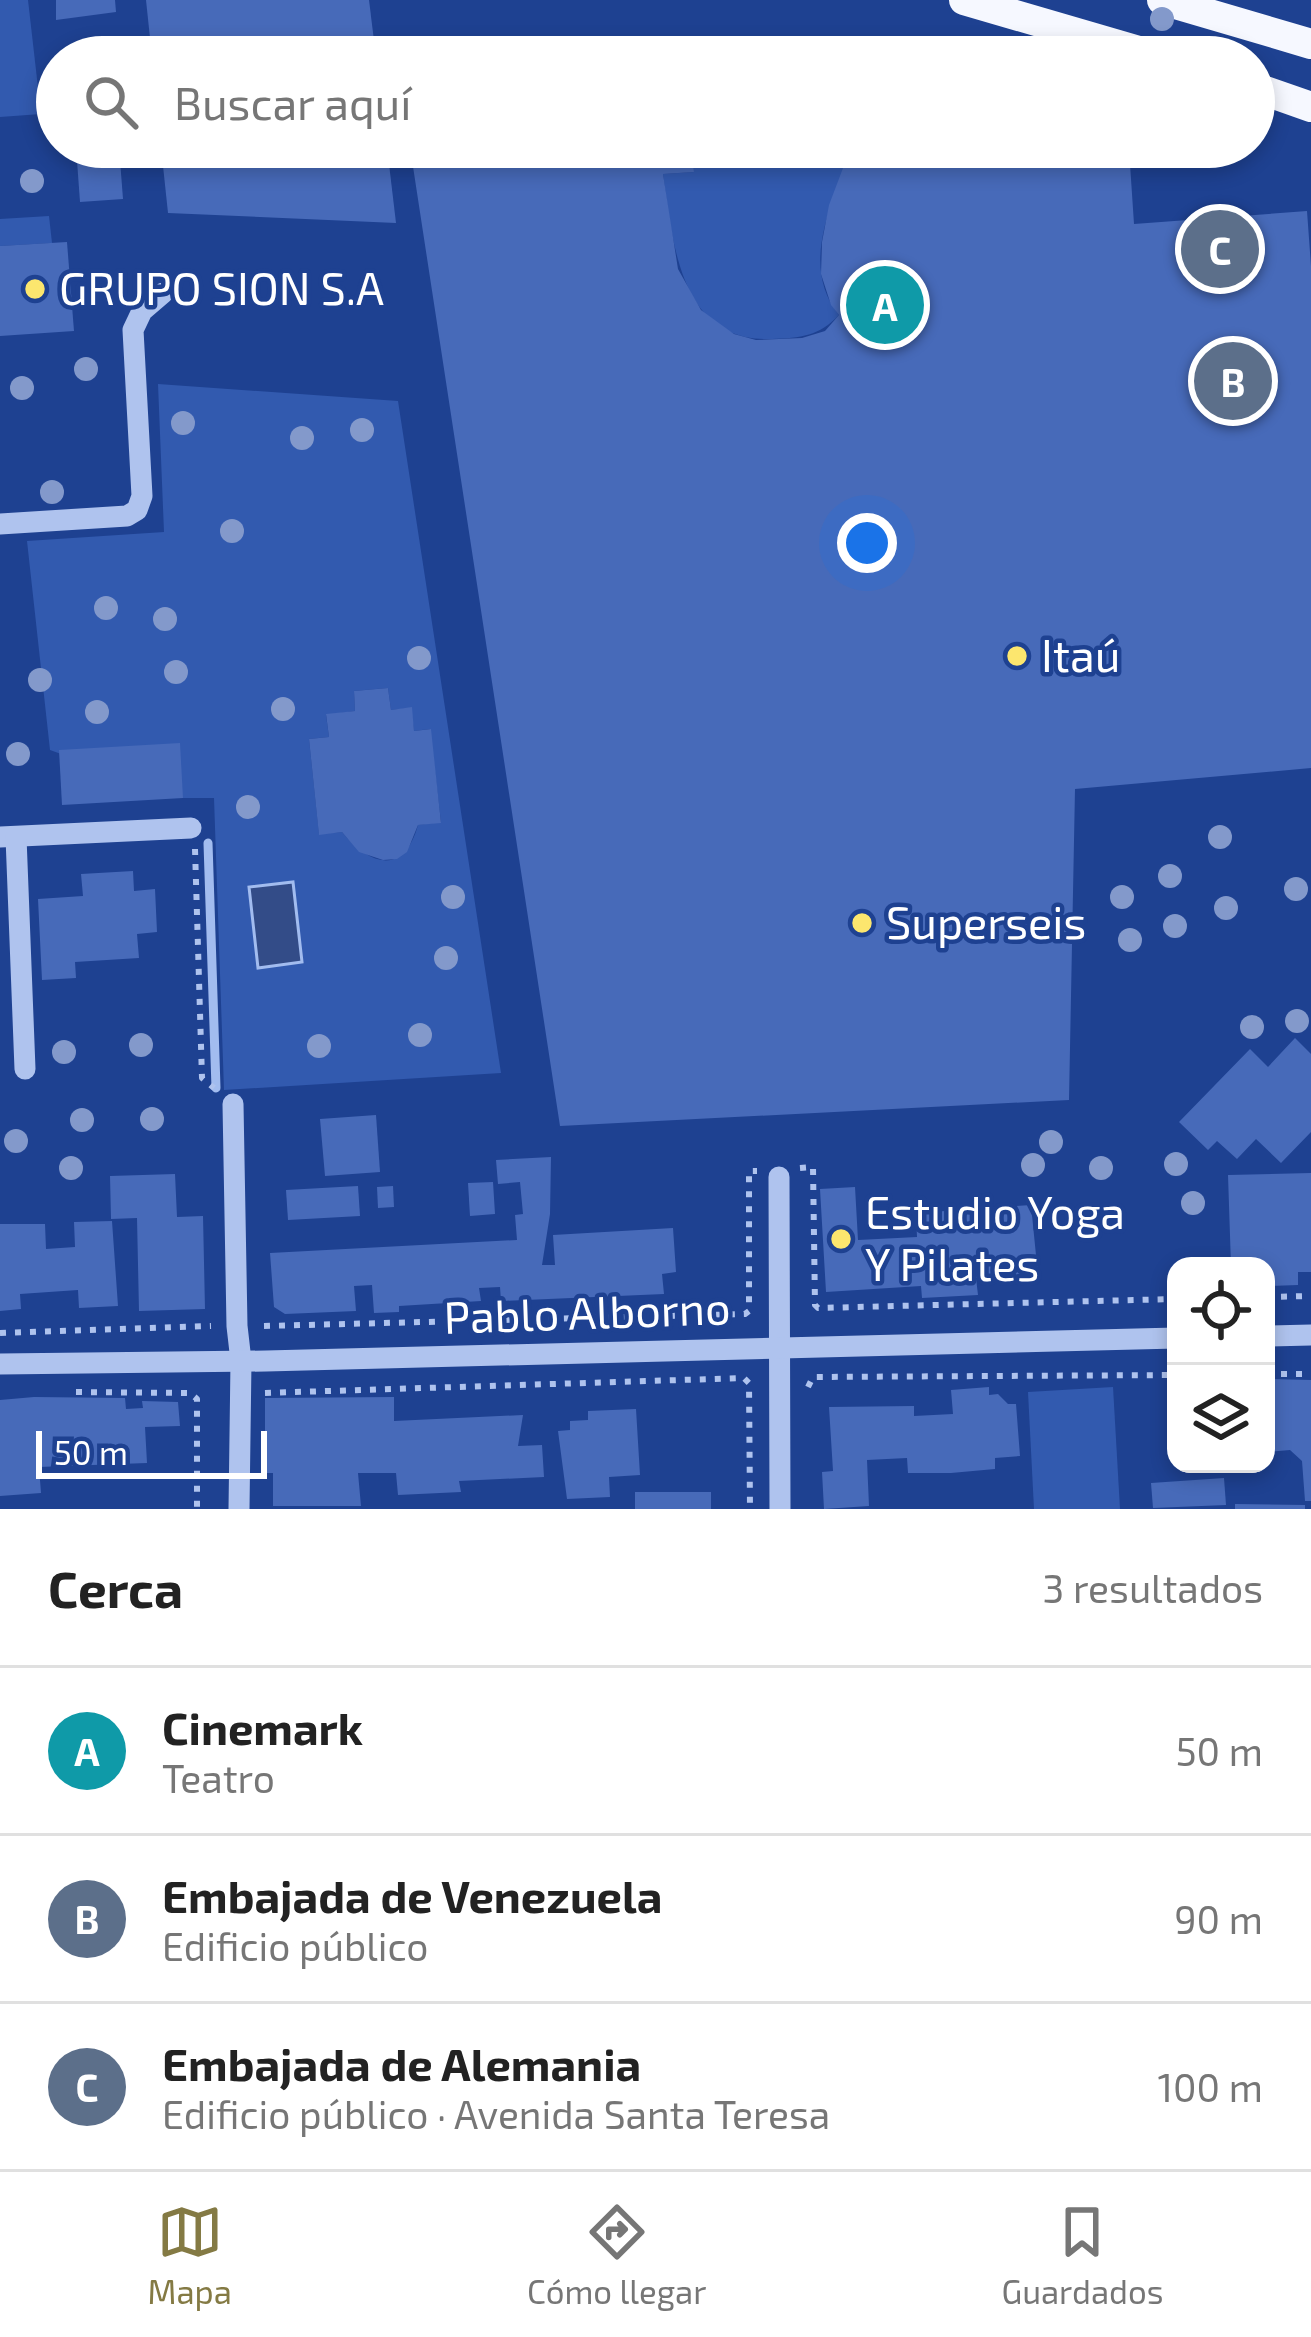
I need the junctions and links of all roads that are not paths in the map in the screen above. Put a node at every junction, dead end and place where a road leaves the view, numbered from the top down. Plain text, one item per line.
1 (964, 0) edge
2 (1162, 0) edge
3 (1088, 36) edge
4 (1311, 44) edge
5 (1275, 94) edge
6 (1311, 106) edge
7 (163, 293) dead end
8 (0, 524) edge
9 (190, 828) road end
10 (8, 837) edge
11 (25, 1069) dead end
12 (233, 1104) road end
13 (780, 1172) road end
14 (1311, 1335) edge
15 (1275, 1336) edge
16 (1167, 1338) edge
17 (780, 1347) junction
18 (241, 1360) junction
19 (0, 1364) edge
20 (239, 1509) edge
21 (780, 1509) edge

1 - 3 main road
2 - 4 main road
5 - 6 main road
7 - 8 street
9 - 10 street
10 - 11 street
12 - 18 street
13 - 17 street
14 - 15 street
16 - 17 street, Pablo Alborno
17 - 18 street, Pablo Alborno
17 - 21 street
18 - 19 street, Pablo Alborno
18 - 20 street

